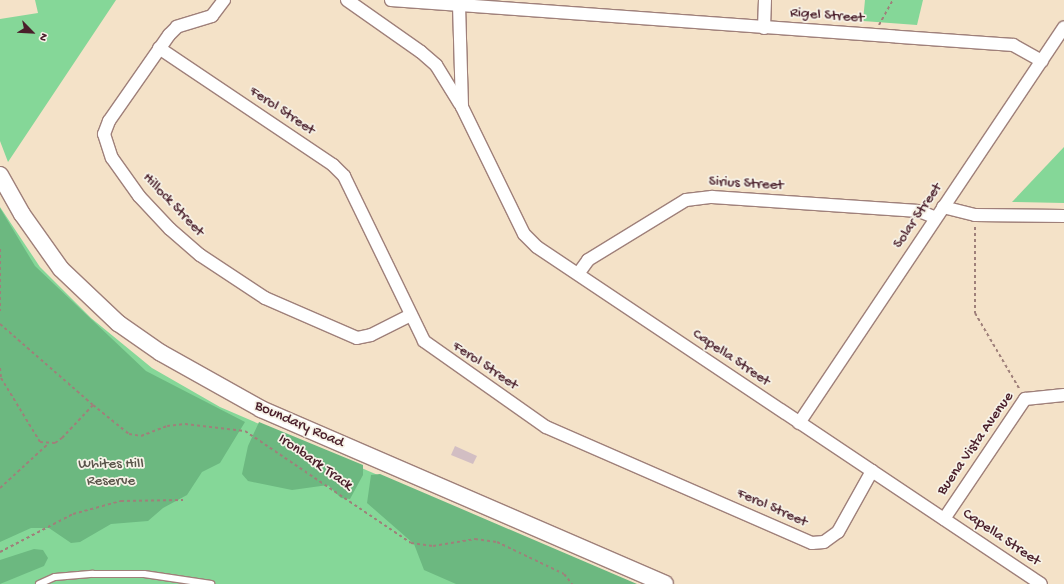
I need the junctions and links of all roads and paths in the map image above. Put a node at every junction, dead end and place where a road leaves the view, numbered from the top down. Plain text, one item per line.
1 (224, 0) edge
2 (347, 0) edge
3 (391, 0) edge
4 (765, 0) edge
5 (893, 0) edge
6 (459, 5) junction
7 (1064, 27) edge
8 (764, 28) junction
9 (868, 35) junction
10 (159, 48) junction
11 (1042, 60) junction
12 (462, 107) junction
13 (0, 175) edge
14 (943, 207) junction
15 (975, 216) junction
16 (1064, 216) edge
17 (936, 218) junction
18 (0, 249) edge
19 (578, 274) junction
20 (0, 311) edge
21 (409, 316) junction
22 (0, 324) edge
23 (0, 368) edge
24 (1064, 395) edge
25 (1025, 399) junction
26 (93, 405) junction
27 (799, 423) junction
28 (48, 444) junction
29 (872, 471) junction
30 (0, 488) edge
31 (183, 500) dead end
32 (944, 519) junction
33 (0, 552) edge
34 (39, 584) edge
35 (211, 584) edge
36 (572, 584) edge
37 (665, 584) edge
38 (1041, 584) edge

1 - 10 street, Hillock Street
2 - 12 street, Capella Street
3 - 6 street, Rigel Street
4 - 8 street
5 - 9 path
6 - 8 street, Rigel Street
6 - 12 street, Capella Street
7 - 11 street, Solar Street
8 - 9 street, Rigel Street
9 - 11 street, Rigel Street
10 - 21 street, Ferol Street
10 - 21 street, Hillock Street
11 - 14 street, Solar Street
12 - 19 street, Capella Street
13 - 37 main road, Boundary Road
14 - 15 street
14 - 17 street, Solar Street
15 - 16 street
15 - 25 path
17 - 19 street, Sirius Street
17 - 27 street, Solar Street
18 - 20 path
19 - 27 street, Capella Street
21 - 29 street, Ferol Street
22 - 26 path, Ironbark Track
23 - 28 path
24 - 25 street, Buena Vista Avenue
25 - 32 street, Buena Vista Avenue
26 - 28 path
26 - 36 path, Ironbark Track
27 - 29 street, Capella Street
28 - 30 path
29 - 32 street, Capella Street
31 - 33 path
32 - 38 street, Capella Street
34 - 35 lane

